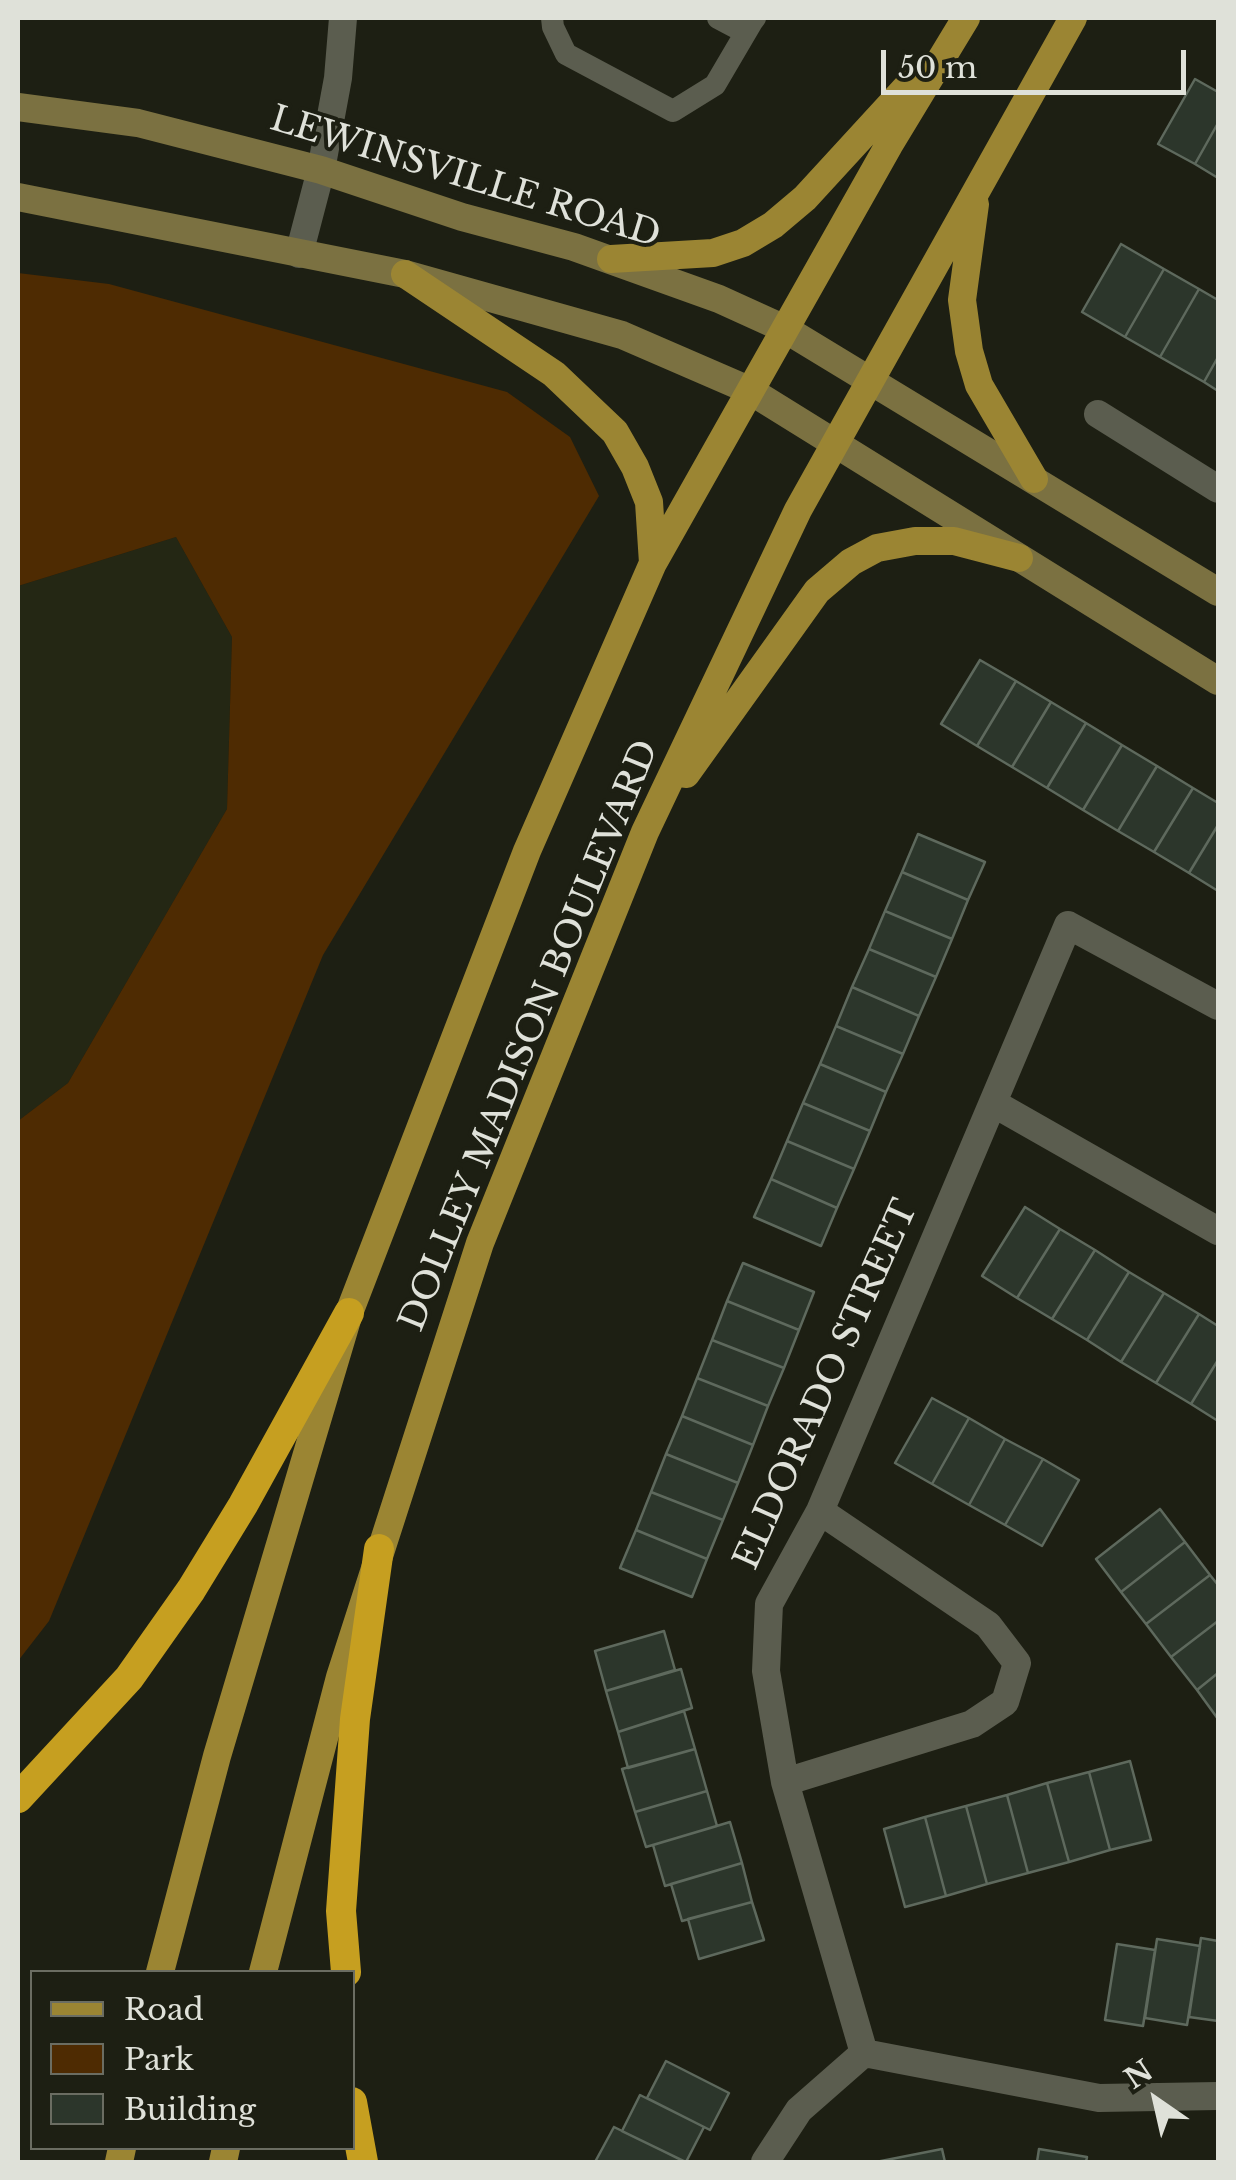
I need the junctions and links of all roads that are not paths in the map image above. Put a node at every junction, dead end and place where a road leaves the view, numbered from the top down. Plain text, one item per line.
1 (342, 18) edge
2 (552, 18) edge
3 (718, 18) edge
4 (1073, 18) edge
5 (753, 20) edge
6 (961, 26) edge
7 (18, 107) edge
8 (321, 170) junction
9 (977, 191) junction
10 (18, 197) edge
11 (299, 254) junction
12 (611, 259) junction
13 (404, 274) junction
14 (785, 329) junction
15 (870, 380) junction
16 (749, 390) junction
17 (1098, 414) dead end
18 (836, 442) junction
19 (1034, 479) junction
20 (1218, 489) edge
21 (1019, 558) junction
22 (653, 564) junction
23 (1218, 592) edge
24 (1218, 681) edge
25 (645, 832) junction
26 (1218, 1006) edge
27 (993, 1104) junction
28 (1218, 1231) edge
29 (349, 1313) junction
30 (820, 1511) junction
31 (379, 1548) junction
32 (785, 1782) junction
33 (18, 1798) edge
34 (161, 1970) edge
35 (264, 1970) edge
36 (346, 1970) edge
37 (864, 2053) junction
38 (1218, 2096) edge
39 (355, 2120) edge
40 (362, 2162) edge
41 (765, 2162) edge

1 - 8 street
2 - 5 lane
3 - 5 lane
4 - 9 main road, DOLLEY MADISON BOULEVARD
6 - 12 main road
6 - 14 main road, DOLLEY MADISON BOULEVARD
7 - 8 main road, LEWINSVILLE ROAD
8 - 11 street
8 - 12 main road, LEWINSVILLE ROAD
9 - 15 main road, DOLLEY MADISON BOULEVARD
9 - 19 main road
10 - 11 main road
11 - 13 main road
12 - 14 main road, LEWINSVILLE ROAD
13 - 16 main road
13 - 22 main road
14 - 15 main road, LEWINSVILLE ROAD
14 - 16 main road, DOLLEY MADISON BOULEVARD
15 - 18 main road, DOLLEY MADISON BOULEVARD
15 - 19 main road, LEWINSVILLE ROAD
16 - 18 main road
16 - 22 main road, DOLLEY MADISON BOULEVARD
17 - 20 street
18 - 21 main road
18 - 25 main road, DOLLEY MADISON BOULEVARD
19 - 23 main road, LEWINSVILLE ROAD
21 - 24 main road
21 - 25 main road
22 - 29 main road, DOLLEY MADISON BOULEVARD
25 - 31 main road, DOLLEY MADISON BOULEVARD
26 - 27 street, ELDORADO STREET
27 - 28 street
27 - 30 street, ELDORADO STREET
29 - 33 highway
29 - 34 main road, DOLLEY MADISON BOULEVARD
30 - 32 street, ELDORADO STREET
30 - 32 street
31 - 35 main road, DOLLEY MADISON BOULEVARD
31 - 36 highway
32 - 37 street, ELDORADO STREET
37 - 38 street
37 - 41 street
39 - 40 highway

